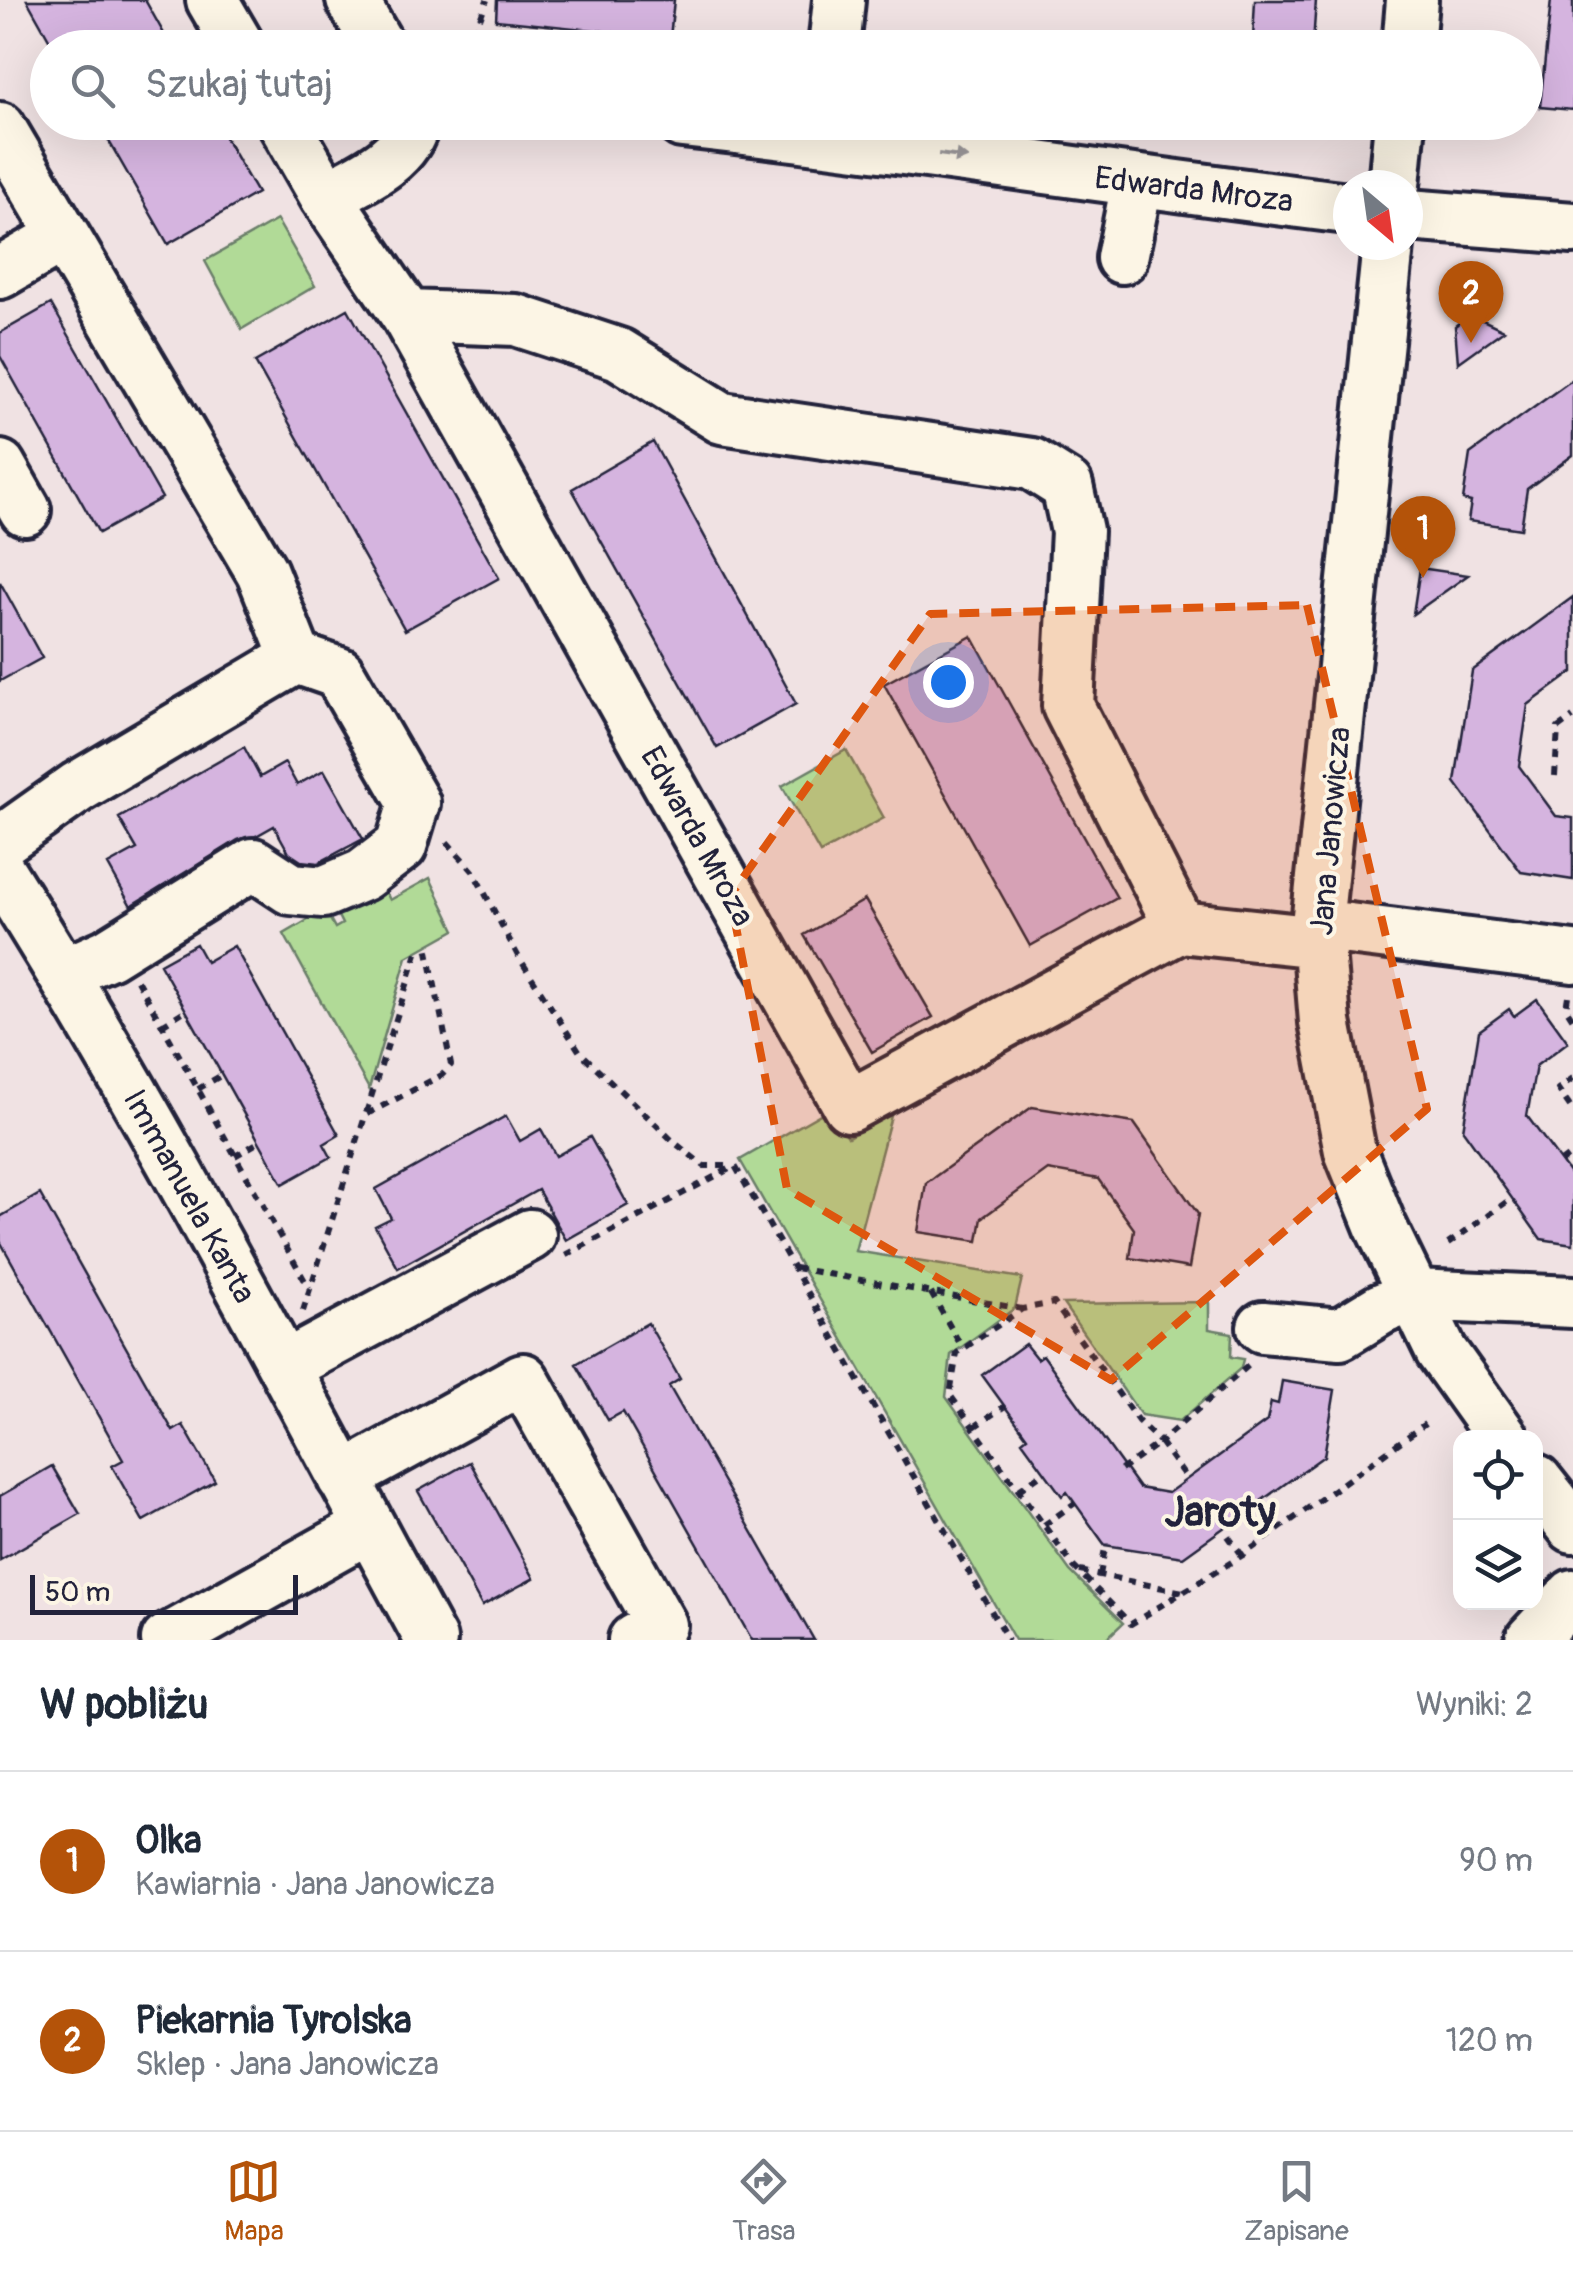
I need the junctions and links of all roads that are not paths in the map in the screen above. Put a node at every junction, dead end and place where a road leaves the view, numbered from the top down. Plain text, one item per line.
1 (212, 0) edge
2 (352, 0) edge
3 (839, 0) edge
4 (1412, 0) edge
5 (230, 30) edge
6 (370, 30) edge
7 (836, 30) edge
8 (1410, 30) edge
9 (0, 128) edge
10 (293, 140) edge
11 (409, 140) edge
12 (883, 140) edge
13 (1398, 140) edge
14 (1395, 170) edge
15 (1137, 183) junction
16 (326, 197) junction
17 (1333, 206) edge
18 (1423, 216) edge
19 (1573, 228) edge
20 (62, 237) junction
21 (1122, 258) dead end
22 (1386, 260) edge
23 (0, 273) edge
24 (407, 316) junction
25 (0, 466) edge
26 (25, 510) dead end
27 (296, 658) junction
28 (0, 842) edge
29 (0, 872) edge
30 (1180, 926) junction
31 (1318, 934) junction
32 (1573, 958) edge
33 (65, 973) junction
34 (530, 1235) road end
35 (1414, 1295) junction
36 (1573, 1302) edge
37 (1262, 1327) road end
38 (304, 1357) junction
39 (1497, 1430) edge
40 (344, 1478) junction
41 (370, 1527) junction
42 (1573, 1594) edge
43 (167, 1640) edge
44 (431, 1640) edge
45 (634, 1640) edge
46 (1531, 1640) edge

1 - 5 street
2 - 6 street
3 - 7 street
4 - 8 street
9 - 20 street
10 - 16 street, Edwarda Mroza
11 - 16 street
12 -> 15 street, Edwarda Mroza
13 - 14 street
15 - 17 street, Edwarda Mroza
15 - 21 street
16 - 24 street, Edwarda Mroza
18 - 19 street
20 - 23 street
20 - 27 street
22 - 31 street, Jana Janowicza
24 - 30 street
24 - 30 street, Edwarda Mroza
25 - 26 street
27 - 28 street
27 - 33 street
29 - 33 street, Immanuela Kanta
30 - 31 street
31 - 32 street
31 - 35 street, Jana Janowicza
33 - 38 street, Immanuela Kanta
34 - 38 street
35 - 36 street
35 - 37 street
35 - 39 street, Jana Janowicza
38 - 40 street, Immanuela Kanta
40 - 41 street, Immanuela Kanta
40 - 45 street
41 - 43 street
41 - 44 street, Immanuela Kanta
42 - 46 street

